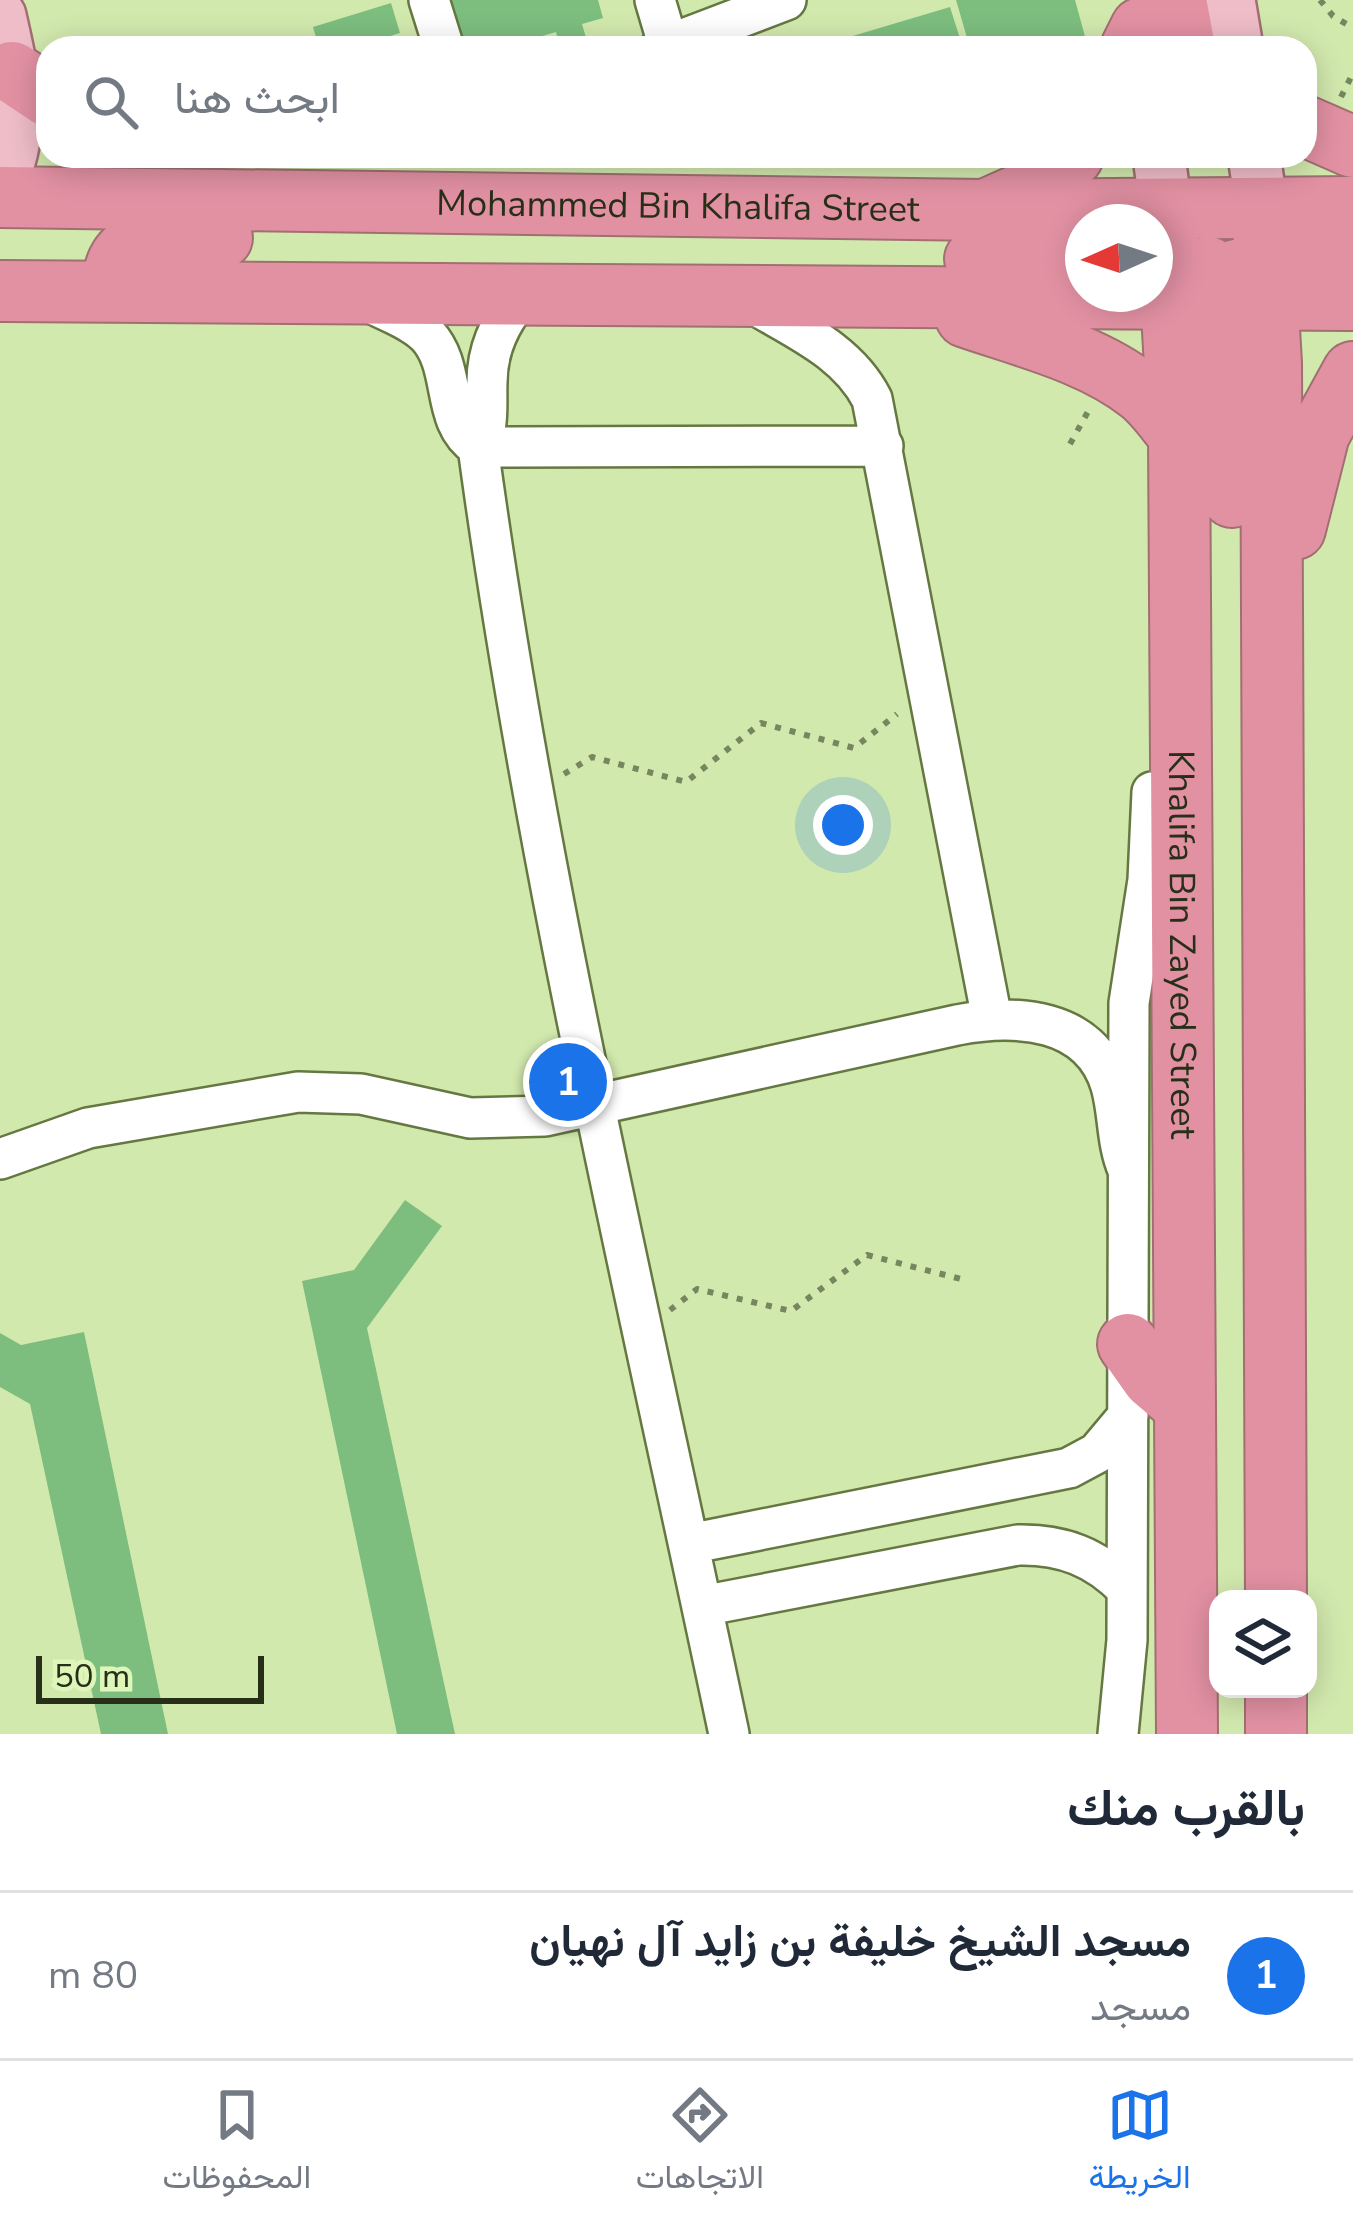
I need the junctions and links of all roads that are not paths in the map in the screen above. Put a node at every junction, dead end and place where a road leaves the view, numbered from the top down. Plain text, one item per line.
1 (429, 0) edge
2 (655, 0) edge
3 (786, 0) edge
4 (1229, 0) edge
5 (440, 36) edge
6 (662, 36) edge
7 (691, 36) edge
8 (1235, 36) edge
9 (20, 61) edge
10 (1317, 131) edge
11 (1353, 147) edge
12 (192, 168) edge
13 (1058, 168) edge
14 (0, 183) edge
15 (977, 183) edge
16 (0, 197) edge
17 (280, 199) junction
18 (528, 203) junction
19 (1353, 208) edge
20 (0, 213) edge
21 (1211, 237) edge
22 (1353, 255) edge
23 (1065, 258) edge
24 (0, 291) edge
25 (98, 291) junction
26 (356, 294) junction
27 (522, 296) junction
28 (663, 296) junction
29 (742, 297) junction
30 (915, 299) junction
31 (1353, 300) edge
32 (489, 358) junction
33 (444, 362) junction
34 (1353, 372) edge
35 (1179, 435) junction
36 (883, 446) junction
37 (478, 447) junction
38 (1181, 628) junction
39 (1273, 628) junction
40 (1274, 780) junction
41 (992, 1019) junction
42 (592, 1104) junction
43 (0, 1160) edge
44 (1128, 1170) junction
45 (1128, 1344) joint
46 (1156, 1411) junction
47 (689, 1544) junction
48 (1127, 1589) junction
49 (1276, 1590) edge
50 (702, 1606) junction
51 (1276, 1698) edge
52 (729, 1734) edge
53 (1118, 1734) edge
54 (1186, 1734) edge
55 (1276, 1734) edge

1 - 5 street
2 - 6 street
3 - 7 street
4 - 8 main road
9 - 14 main road
10 - 11 highway
12 - 17 highway
13 - 15 highway
15 - 18 highway, Mohammed Bin Khalifa Street
15 - 21 highway, Mohammed Bin Khalifa Street
16 - 17 highway, Mohammed Bin Khalifa Street
17 - 18 highway, Mohammed Bin Khalifa Street
18 - 25 highway
19 - 21 highway, Mohammed Bin Khalifa Street
20 - 25 highway
21 - 22 highway
21 - 30 highway, Mohammed Bin Khalifa Street
21 - 31 highway, Mohammed Bin Khalifa Street
21 - 35 highway, Khalifa Bin Zayed Street
21 - 39 highway
21 - 40 highway
23 - 28 highway
24 - 25 highway, Mohammed Bin Khalifa Street
25 - 26 highway, Mohammed Bin Khalifa Street
26 - 27 highway, Mohammed Bin Khalifa Street
26 - 33 street
27 - 28 highway, Mohammed Bin Khalifa Street
27 - 32 street
28 - 29 highway, Mohammed Bin Khalifa Street
29 - 30 highway, Mohammed Bin Khalifa Street
29 - 36 street
30 - 35 highway
32 - 33 street
32 - 37 street
33 - 37 street
34 - 39 highway
35 - 38 highway, Khalifa Bin Zayed Street
36 - 37 street
36 - 41 street
37 - 42 street
38 - 44 street
38 - 46 highway, Khalifa Bin Zayed Street
39 - 40 highway
40 - 49 highway
41 - 42 street
41 - 44 street
42 - 43 street
42 - 47 street
44 - 45 street
45 - 46 highway
46 - 47 street
46 - 48 street
46 - 54 highway, Khalifa Bin Zayed Street
47 - 50 street
48 - 50 street
48 - 53 street
50 - 52 street
51 - 55 highway

